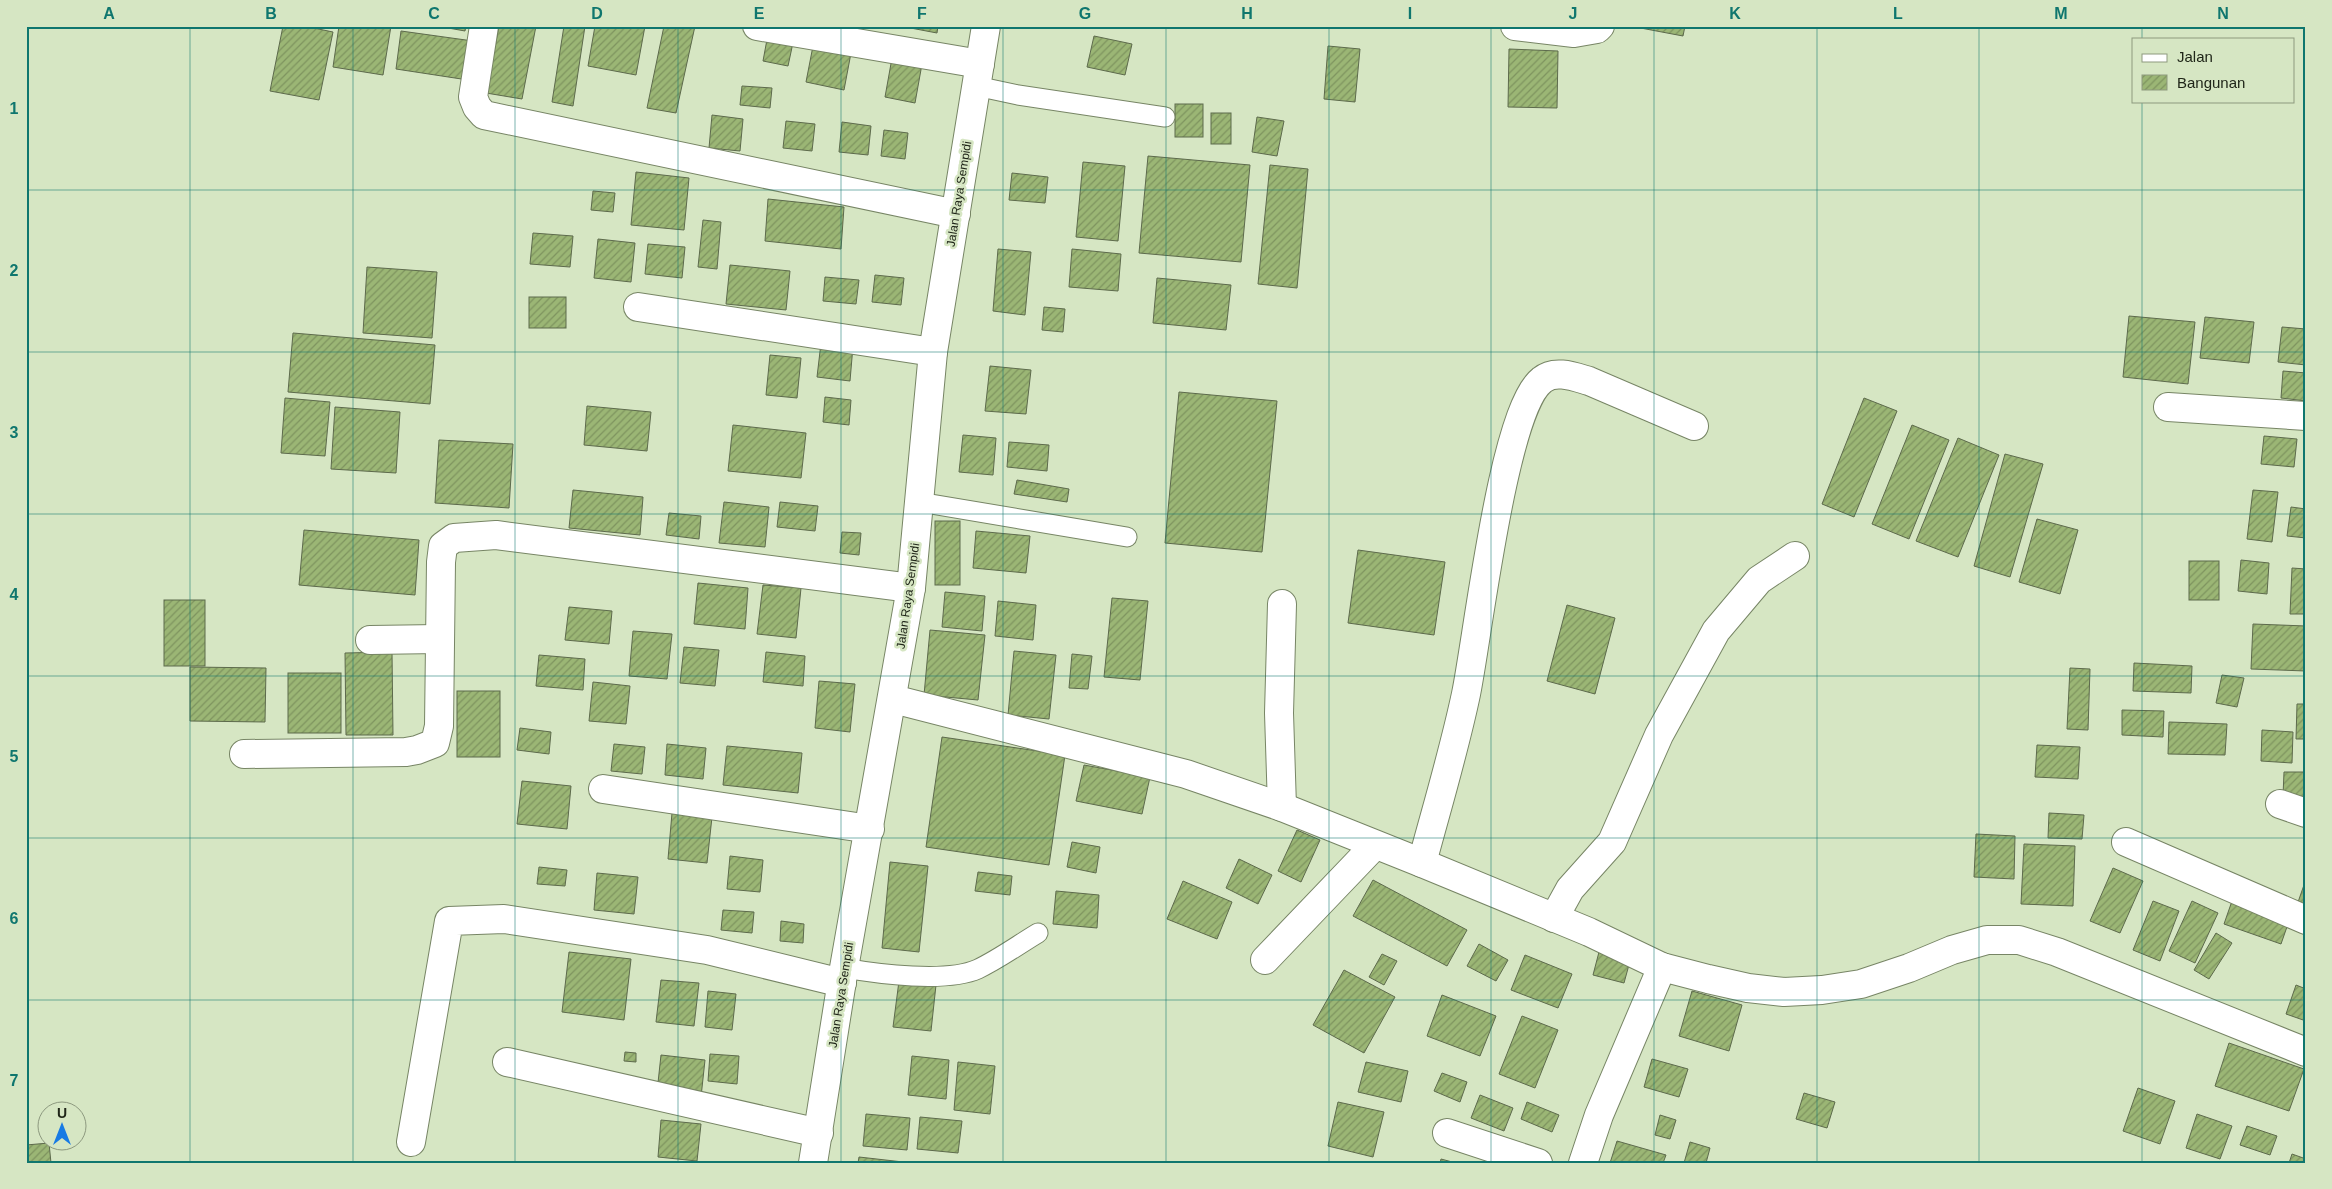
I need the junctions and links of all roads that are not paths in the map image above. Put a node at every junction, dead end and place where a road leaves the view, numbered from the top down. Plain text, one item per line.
1 (484, 26) edge
2 (757, 26) edge
3 (986, 26) edge
4 (1516, 26) edge
5 (1600, 26) edge
6 (978, 75) junction
7 (1164, 117) dead end
8 (956, 214) junction
9 (638, 307) dead end
10 (933, 352) junction
11 (2168, 407) dead end
12 (2306, 416) edge
13 (1694, 426) dead end
14 (919, 502) junction
15 (1127, 537) dead end
16 (1795, 556) dead end
17 (911, 588) junction
18 (1282, 604) dead end
19 (439, 639) junction
20 (370, 640) dead end
21 (893, 698) junction
22 (244, 754) dead end
23 (603, 789) dead end
24 (2280, 804) dead end
25 (1282, 807) junction
26 (2306, 813) edge
27 (870, 829) junction
28 (2126, 842) dead end
29 (1375, 846) junction
30 (1422, 863) junction
31 (1554, 918) junction
32 (2306, 920) edge
33 (1038, 934) dead end
34 (1265, 960) dead end
35 (1662, 967) junction
36 (843, 975) junction
37 (2306, 1052) edge
38 (507, 1062) dead end
39 (819, 1133) junction
40 (1447, 1134) dead end
41 (411, 1142) dead end
42 (814, 1163) edge
43 (1538, 1163) edge
44 (1583, 1163) edge

1 - 8 street
2 - 6 street
3 - 6 street, Jalan Raya Sempidi
4 - 5 street
6 - 7 lane
6 - 8 street, Jalan Raya Sempidi
8 - 10 street, Jalan Raya Sempidi
9 - 10 street
10 - 14 street, Jalan Raya Sempidi
11 - 12 street
13 - 30 street
14 - 15 lane
14 - 17 street, Jalan Raya Sempidi
16 - 31 street
17 - 19 street
17 - 21 street, Jalan Raya Sempidi
18 - 25 street
19 - 20 street
19 - 22 street
21 - 25 street
21 - 27 street, Jalan Raya Sempidi
23 - 27 street
24 - 26 street
25 - 29 street
27 - 36 street, Jalan Raya Sempidi
28 - 32 street
29 - 30 street
29 - 34 street
30 - 31 street
31 - 35 street
33 - 36 lane
35 - 37 street
35 - 44 street
36 - 39 street, Jalan Raya Sempidi
36 - 41 street
38 - 39 street
39 - 42 street, Jalan Raya Sempidi
40 - 43 street

